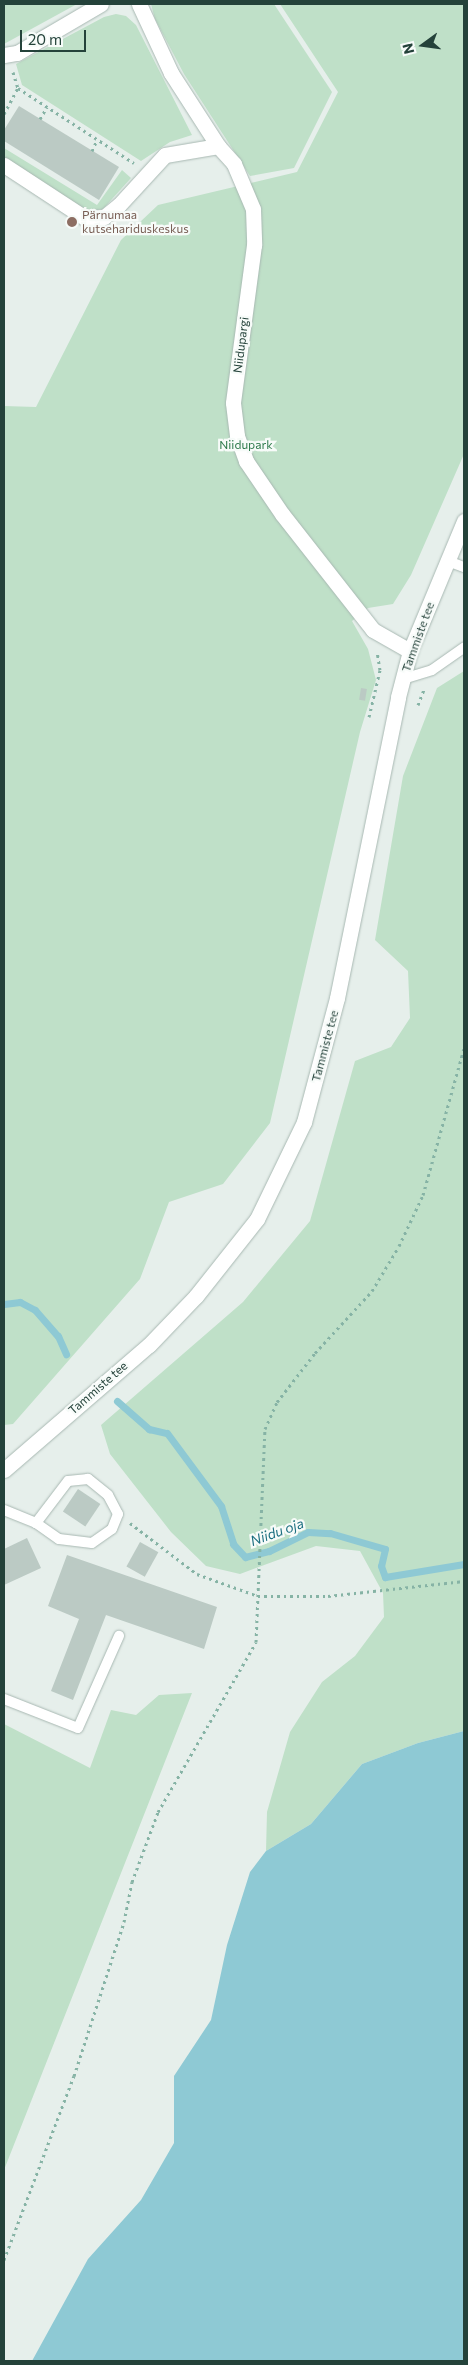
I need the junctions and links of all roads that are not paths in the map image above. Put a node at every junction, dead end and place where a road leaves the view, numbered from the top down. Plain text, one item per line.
1 (101, 4) edge
2 (139, 4) edge
3 (4, 55) edge
4 (218, 146) junction
5 (4, 165) edge
6 (464, 521) edge
7 (448, 561) junction
8 (464, 567) edge
9 (464, 648) edge
10 (410, 651) junction
11 (403, 679) junction
12 (4, 1470) edge
13 (4, 1510) edge
14 (36, 1523) junction
15 (119, 1636) dead end
16 (4, 1699) edge

1 - 3 street
2 - 4 street, Niidupargi
4 - 5 street
4 - 10 street, Niidupargi
6 - 7 street, Tammiste tee
7 - 8 lane
7 - 10 street, Tammiste tee
9 - 11 lane
10 - 11 street, Tammiste tee
11 - 12 street, Tammiste tee
13 - 14 lane
14 - 14 lane
15 - 16 lane

